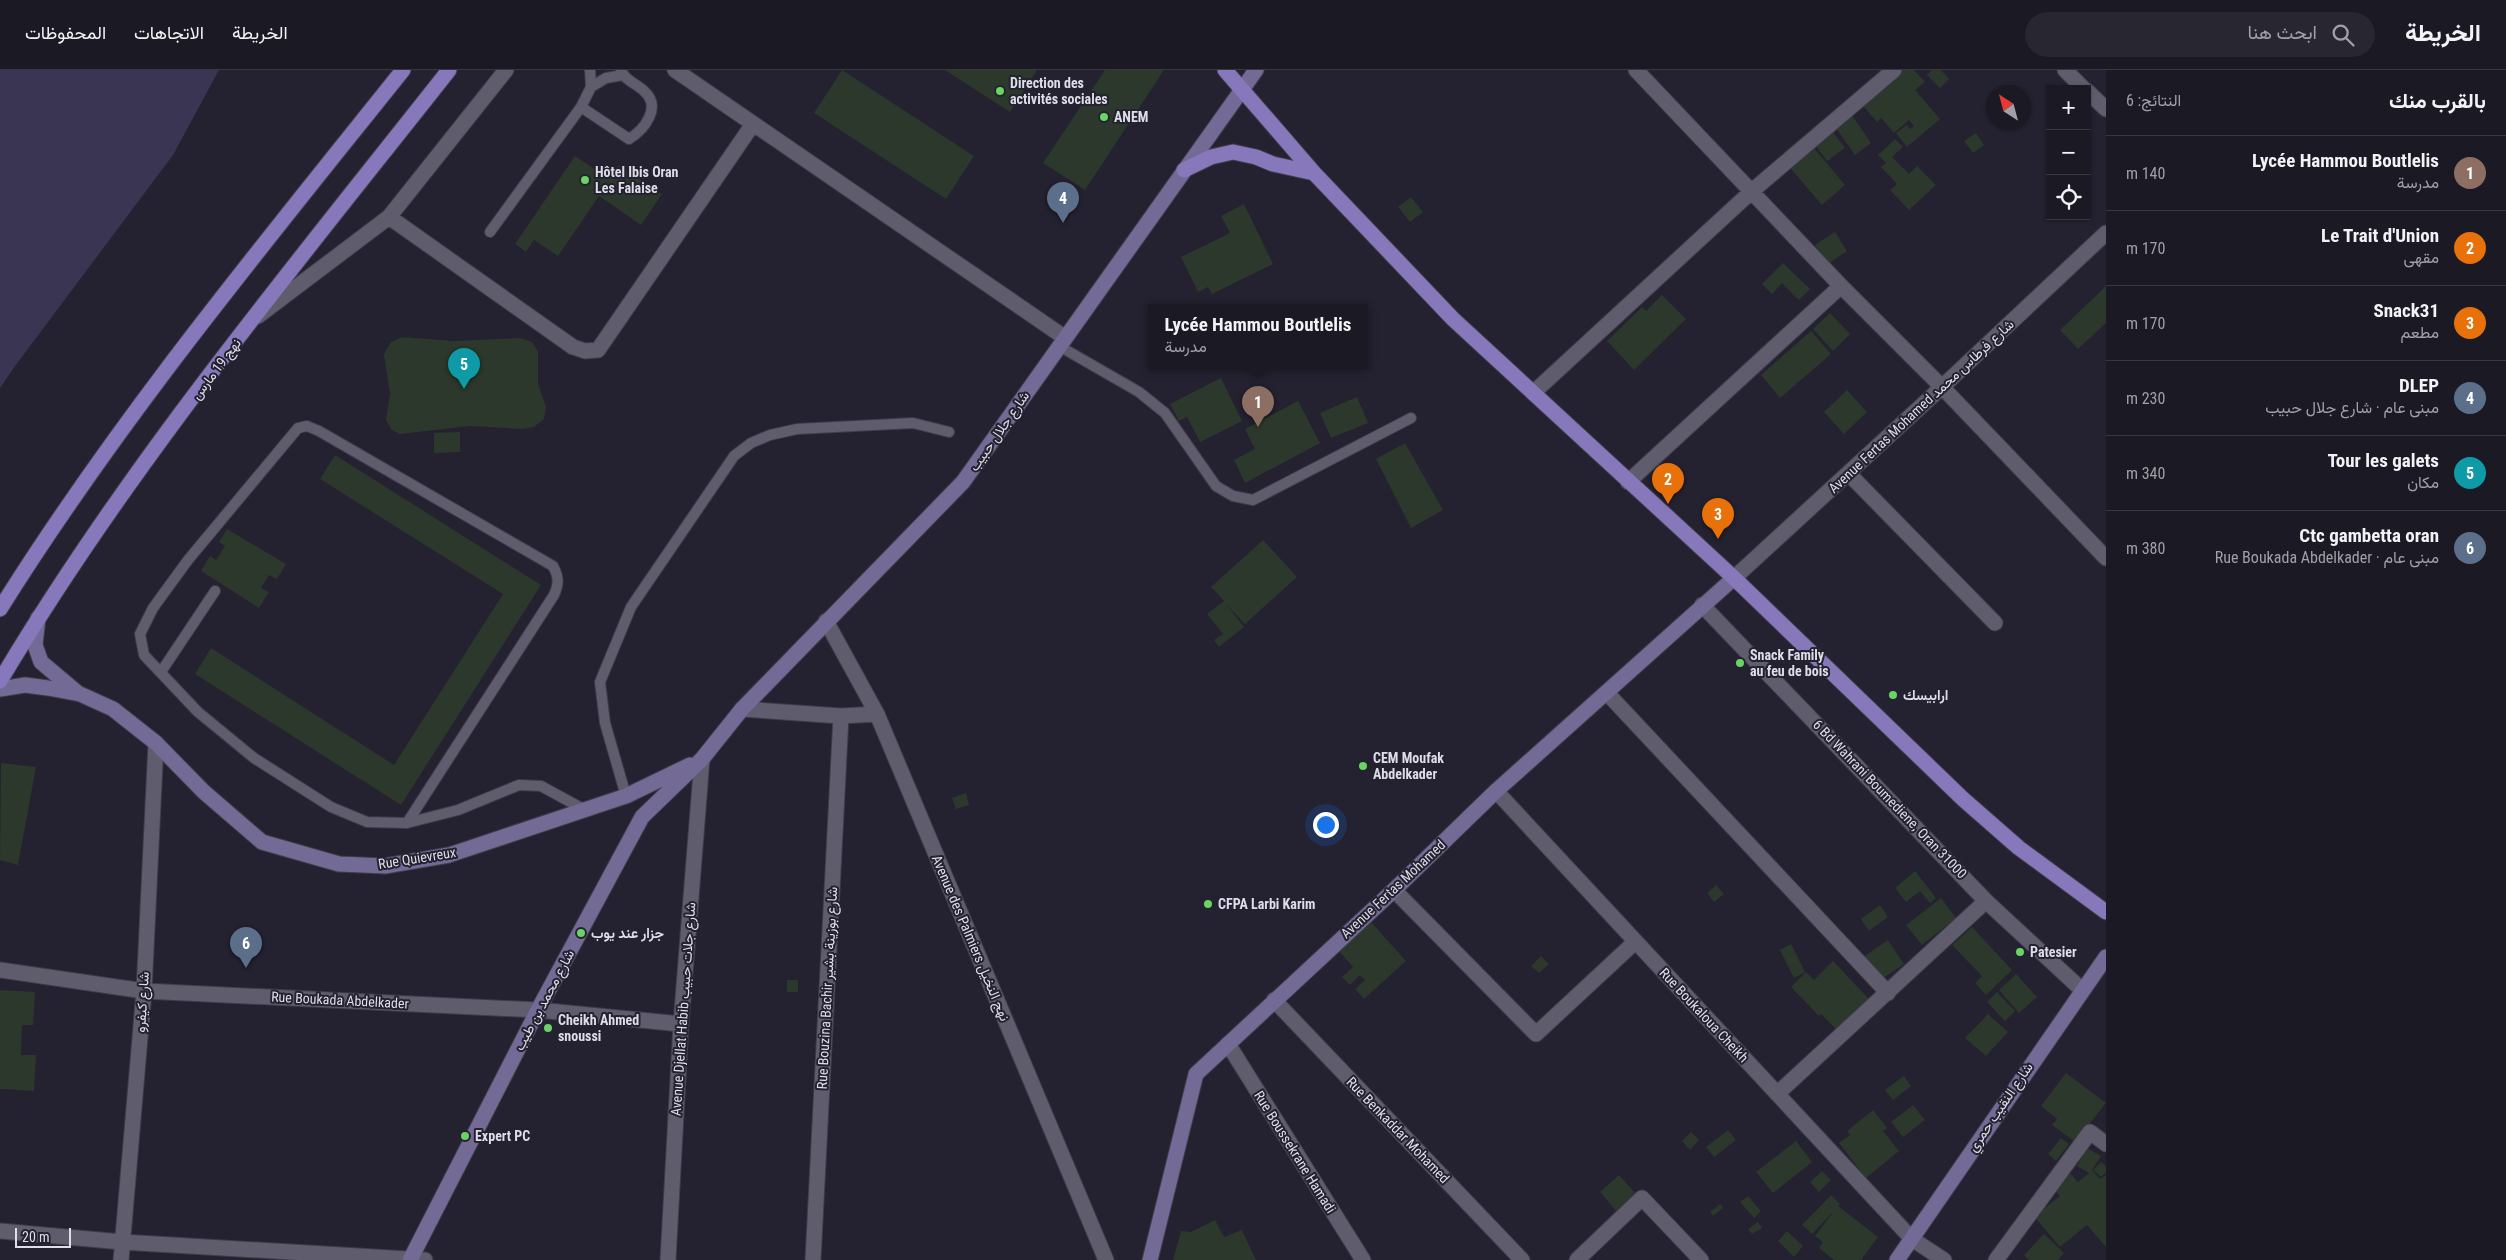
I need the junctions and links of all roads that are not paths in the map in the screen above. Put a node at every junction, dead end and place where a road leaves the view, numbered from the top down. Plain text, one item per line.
1 (403, 70) edge
2 (449, 70) edge
3 (506, 70) edge
4 (590, 70) edge
5 (675, 70) edge
6 (1225, 70) edge
7 (1235, 70) edge
8 (1256, 70) edge
9 (1636, 70) edge
10 (1894, 70) edge
11 (2065, 70) edge
12 (622, 73) edge
13 (2080, 85) edge
14 (592, 87) junction
15 (1242, 89) junction
16 (2091, 95) edge
17 (581, 107) junction
18 (2106, 108) edge
19 (753, 124) junction
20 (1184, 170) junction
21 (1314, 173) junction
22 (1752, 191) junction
23 (389, 216) junction
24 (490, 232) dead end
25 (2106, 233) edge
26 (1841, 286) junction
27 (253, 320) junction
28 (1061, 342) junction
29 (1942, 387) junction
30 (1533, 393) junction
31 (1411, 418) dead end
32 (949, 432) dead end
33 (1848, 474) junction
34 (1628, 482) junction
35 (2106, 558) edge
36 (1734, 578) junction
37 (215, 591) dead end
38 (1702, 605) junction
39 (0, 609) edge
40 (38, 618) junction
41 (826, 621) junction
42 (1995, 623) dead end
43 (161, 672) junction
44 (0, 681) edge
45 (0, 689) edge
46 (1607, 693) junction
47 (80, 694) junction
48 (742, 709) junction
49 (877, 714) junction
50 (841, 716) junction
51 (156, 743) junction
52 (702, 759) junction
53 (1496, 791) junction
54 (626, 796) junction
55 (585, 810) junction
56 (407, 823) junction
57 (1394, 890) junction
58 (1986, 900) junction
59 (2106, 912) edge
60 (1635, 942) junction
61 (2106, 957) edge
62 (0, 970) edge
63 (2081, 989) junction
64 (144, 991) junction
65 (1888, 994) junction
66 (1274, 1000) junction
67 (538, 1010) junction
68 (680, 1024) junction
69 (1228, 1044) junction
70 (1777, 1094) junction
71 (2106, 1144) edge
72 (0, 1231) edge
73 (1912, 1239) junction
74 (122, 1242) junction
75 (416, 1259) edge
76 (121, 1260) edge
77 (668, 1260) edge
78 (813, 1260) edge
79 (1106, 1260) edge
80 (1150, 1260) edge
81 (1363, 1260) edge
82 (1522, 1260) edge
83 (1577, 1260) edge
84 (1701, 1260) edge
85 (1897, 1260) edge
86 (1944, 1260) edge
87 (1996, 1260) edge

1 - 39 main road
2 - 27 main road, نهج 19 مارس
3 - 23 street
4 - 14 lane
5 - 19 street
6 - 15 main road
7 - 15 main road
8 - 15 street, شارع جلال حبيب
9 - 22 street
10 - 22 street
11 - 13 street
12 - 14 lane
12 - 17 lane
14 - 17 lane
15 - 20 street, شارع جلال حبيب
15 - 21 main road
16 - 18 street
17 - 24 lane
19 - 23 street
19 - 28 street
20 - 21 main road
20 - 28 street, شارع جلال حبيب
21 - 30 main road
22 - 26 street
22 - 30 street
23 - 27 street
25 - 29 street, Avenue Fertas Mohamed شارع فرطاس محمد
26 - 29 street
26 - 34 street
27 - 40 main road, نهج 19 مارس
28 - 31 lane
28 - 41 street, شارع جلال حبيب
29 - 33 street, Avenue Fertas Mohamed شارع فرطاس محمد
29 - 35 street
30 - 34 main road
32 - 54 lane
33 - 36 street, Avenue Fertas Mohamed شارع فرطاس محمد
33 - 42 street
34 - 36 main road
36 - 38 street, Avenue Fertas Mohamed
36 - 59 main road
37 - 43 lane
38 - 46 street, Avenue Fertas Mohamed
38 - 58 street, 6 Bd Wahrani Boumediene, Oran 31000
40 - 44 main road, نهج 19 مارس
40 - 47 street
41 - 48 street, شارع جلال حبيب
41 - 49 street, Avenue des Palmiers نهج النخيل
43 - 56 lane
43 - 56 lane
45 - 47 street
46 - 53 street, Avenue Fertas Mohamed
46 - 65 street
47 - 51 street, Rue Quievreux
48 - 50 street
48 - 52 street, شارع جلال حبيب
49 - 50 street
49 - 79 street, Avenue des Palmiers نهج النخيل
50 - 78 street, Rue Bouzina Bachir شارع بوزينة بشير
51 - 55 street, Rue Quievreux
51 - 64 street, شارع كيفرو
52 - 54 street, Rue Quievreux
52 - 67 street, شارع محمد بن طيب
52 - 68 street, Avenue Djellat Habib شارع جلات حبيب
53 - 57 street, Avenue Fertas Mohamed
53 - 60 street, Rue Boukaloua Cheikh
54 - 55 street, Rue Quievreux
55 - 56 lane
57 - 60 street
57 - 66 street, Avenue Fertas Mohamed
58 - 63 street, 6 Bd Wahrani Boumediene, Oran 31000
58 - 65 street
60 - 70 street, Rue Boukaloua Cheikh
61 - 63 street, شارع النقيب حمري
62 - 64 street, Rue Boukada Abdelkader
63 - 73 street, شارع النقيب حمري
64 - 67 street, Rue Boukada Abdelkader
64 - 74 street, شارع كيفرو
65 - 70 street
66 - 69 street, Avenue Fertas Mohamed
66 - 82 street, Rue Benkaddar Mohamed
67 - 68 street, Rue Boukada Abdelkader
67 - 75 street, شارع محمد بن طيب
68 - 77 street, Avenue Djellat Habib شارع جلات حبيب
69 - 80 street, Avenue Fertas Mohamed
69 - 81 street, Rue Boussekrane Hamadi
70 - 73 street, Rue Boukaloua Cheikh
71 - 87 street
72 - 74 street
73 - 85 street, شارع النقيب حمري
73 - 86 street, Rue Boukaloua Cheikh
74 - 75 street
74 - 76 street, شارع كيفرو
83 - 84 street

